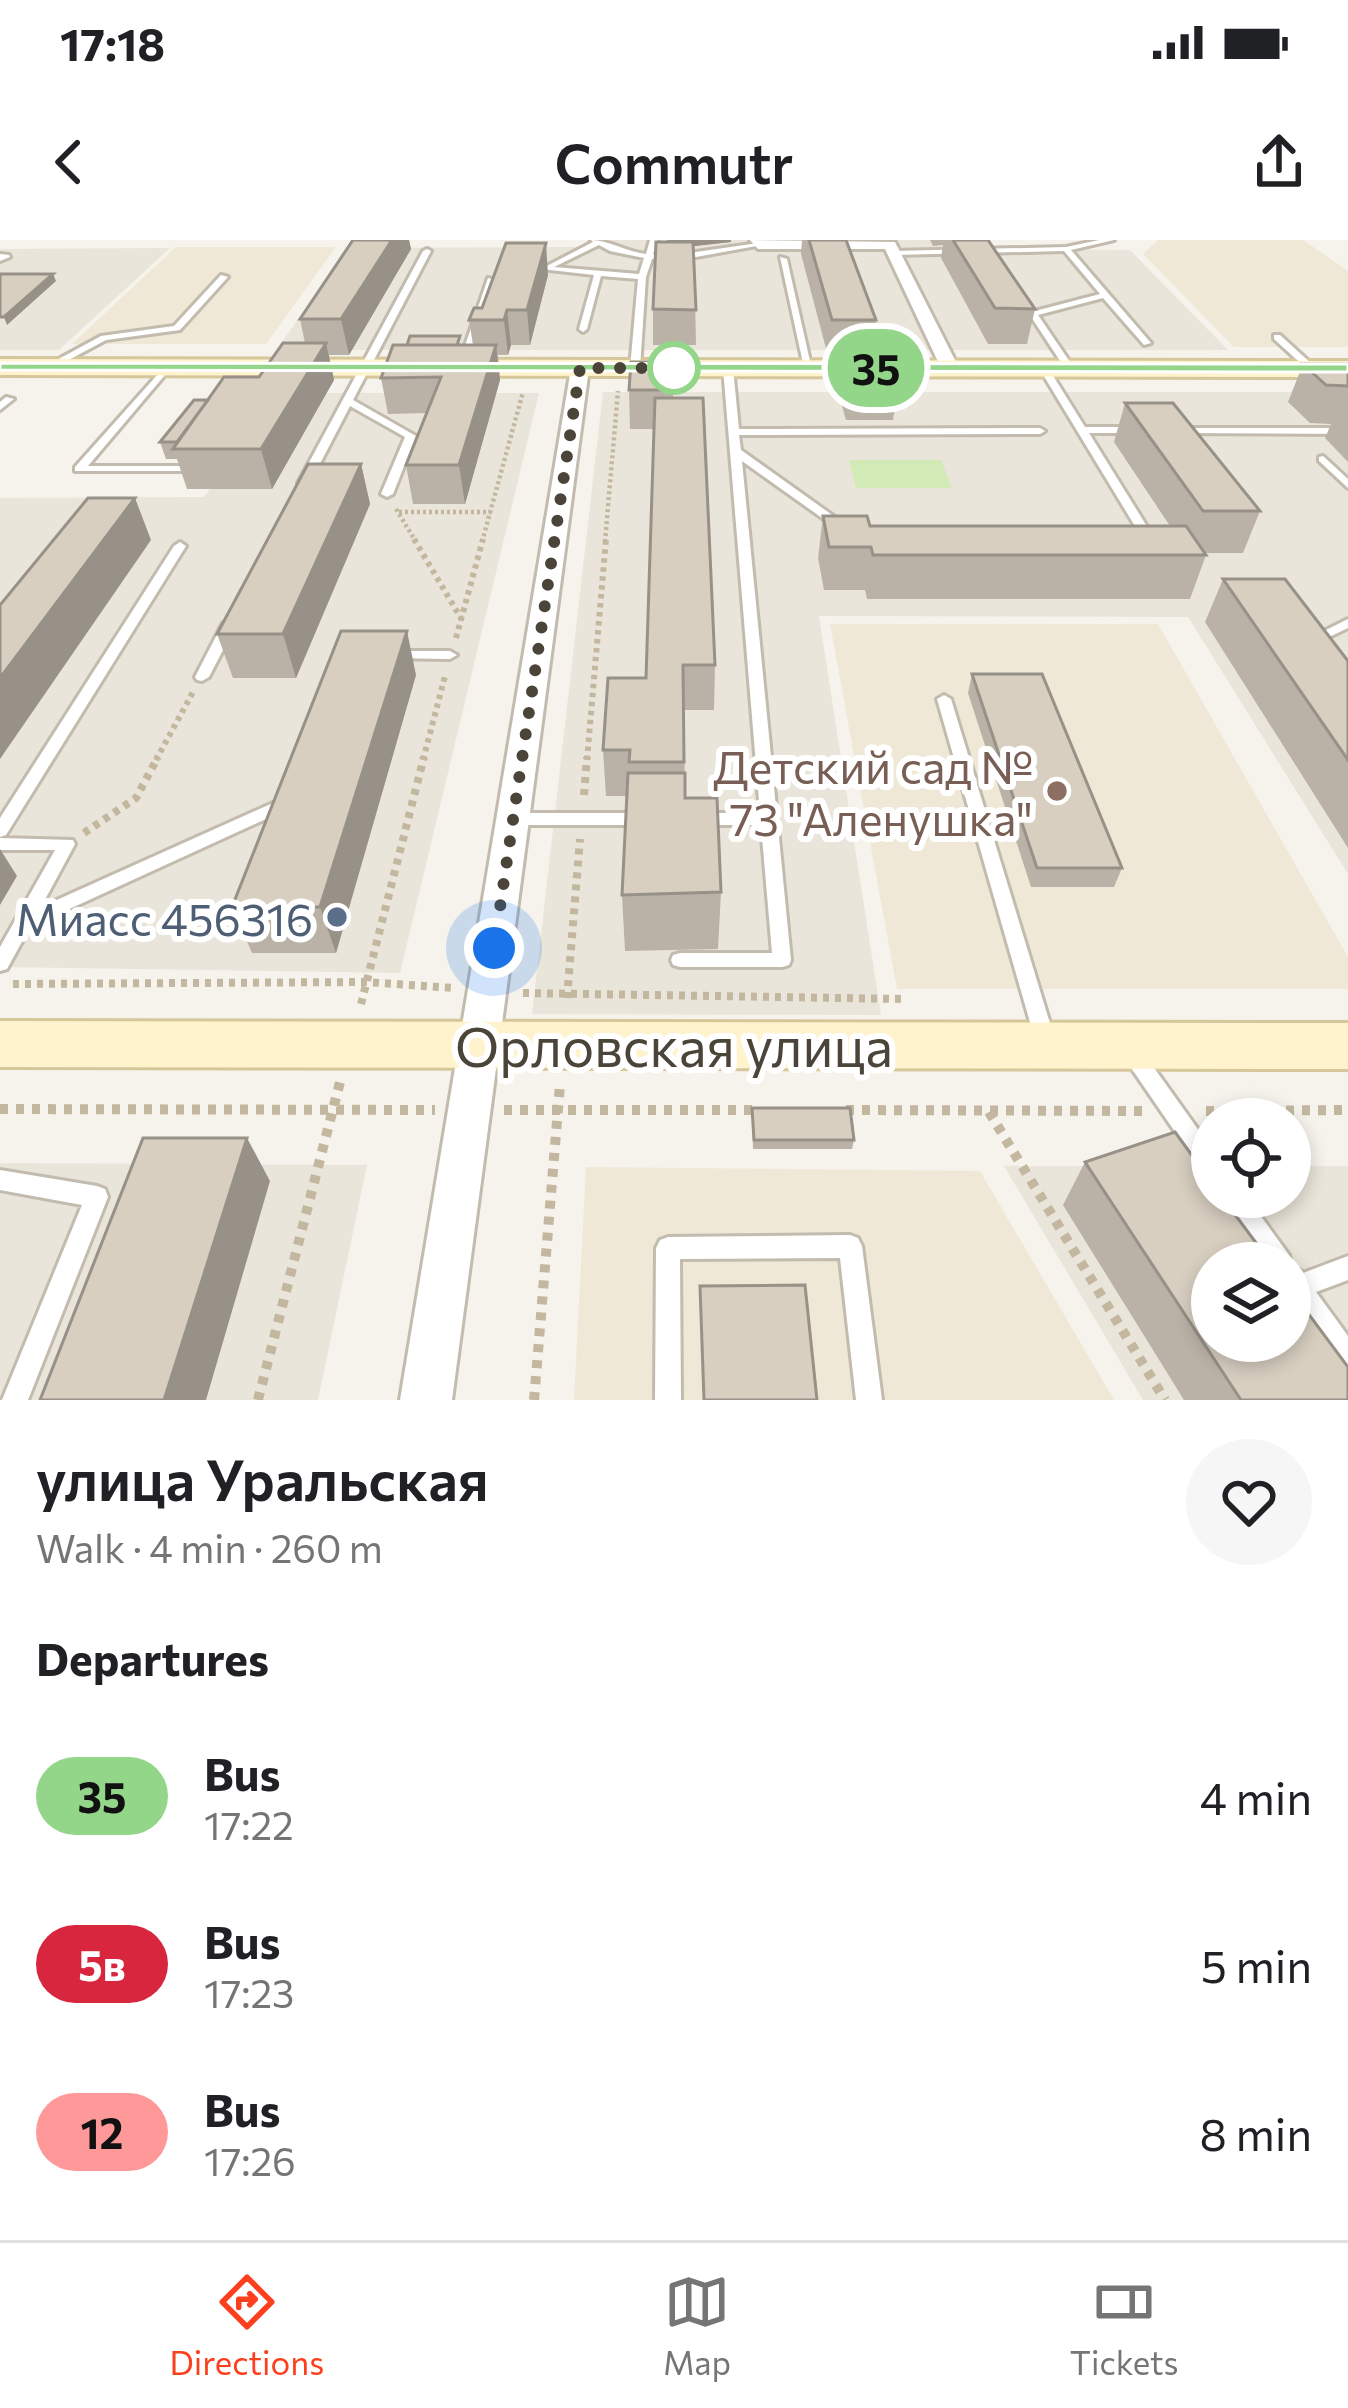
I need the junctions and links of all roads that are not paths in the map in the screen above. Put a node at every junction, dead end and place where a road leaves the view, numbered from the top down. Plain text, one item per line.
1 (654, 240) edge
2 (1110, 240) edge
3 (596, 241) edge
4 (758, 243) edge
5 (1066, 249) junction
6 (427, 251) dead end
7 (894, 254) junction
8 (651, 256) junction
9 (783, 259) dead end
10 (598, 273) junction
11 (224, 278) dead end
12 (642, 278) junction
13 (491, 280) edge
14 (1105, 295) junction
15 (1022, 297) edge
16 (1033, 314) junction
17 (584, 328) dead end
18 (1277, 338) dead end
19 (1147, 343) dead end
20 (0, 367) edge
21 (50, 367) junction
22 (167, 367) junction
23 (366, 367) junction
24 (460, 368) junction
25 (580, 368) junction
26 (627, 368) junction
27 (728, 368) junction
28 (809, 368) junction
29 (950, 368) junction
30 (1056, 368) junction
31 (1311, 368) junction
32 (1348, 368) edge
33 (348, 401) junction
34 (1082, 430) junction
35 (1149, 430) edge
36 (1171, 430) edge
37 (1040, 431) dead end
38 (1348, 431) edge
39 (734, 432) junction
40 (736, 451) junction
41 (199, 452) edge
42 (1323, 459) dead end
43 (1348, 485) edge
44 (387, 494) road end
45 (297, 497) edge
46 (866, 542) edge
47 (180, 546) dead end
48 (1153, 546) edge
49 (233, 617) edge
50 (1348, 623) edge
51 (385, 656) edge
52 (450, 656) road end
53 (1348, 675) edge
54 (202, 677) road end
55 (944, 699) dead end
56 (291, 786) edge
57 (283, 807) junction
58 (513, 819) junction
59 (769, 819) junction
60 (275, 828) edge
61 (0, 831) edge
62 (0, 844) edge
63 (24, 922) junction
64 (680, 960) dead end
65 (0, 964) edge
66 (0, 1043) edge
67 (479, 1044) junction
68 (1047, 1046) junction
69 (1126, 1046) junction
70 (1348, 1046) edge
71 (1191, 1138) edge
72 (0, 1180) edge
73 (1348, 1268) edge
74 (1311, 1277) edge
75 (1311, 1305) edge
76 (1348, 1357) edge
77 (15, 1400) edge
78 (426, 1400) edge
79 (668, 1400) edge
80 (869, 1400) edge

1 - 8 lane
2 - 5 lane
3 - 8 lane
3 - 10 lane
4 - 7 street
4 - 8 lane
5 - 7 lane
5 - 14 lane
6 - 23 lane
7 - 29 street
8 - 12 lane
9 - 28 lane
10 - 12 lane
10 - 17 lane
11 - 21 lane
12 - 26 lane
13 - 24 lane
14 - 16 lane
14 - 19 lane
15 - 16 lane
16 - 30 lane
18 - 31 lane
20 - 21 street
21 - 22 street
22 - 23 street
22 - 41 lane
23 - 24 street
23 - 33 lane
24 - 25 street
25 - 26 street
25 - 58 street
26 - 27 street
27 - 28 street
27 - 39 lane
28 - 29 street
29 - 30 street
30 - 31 street
30 - 34 lane
31 - 32 street
33 - 44 lane
33 - 45 lane
34 - 35 lane
34 - 48 lane
36 - 38 lane
37 - 39 lane
39 - 40 lane
40 - 46 lane
40 - 59 lane
42 - 43 lane
47 - 61 lane
49 - 54 lane
50 - 53 lane
51 - 52 lane
55 - 68 lane
56 - 57 lane
57 - 60 lane
57 - 63 lane
58 - 59 lane
58 - 67 street
59 - 64 lane
62 - 63 lane
63 - 65 lane
66 - 67 street, Орловская улица
67 - 68 street, Орловская улица
67 - 78 street
68 - 69 street, Орловская улица
69 - 70 street, Орловская улица
69 - 71 lane
72 - 77 lane
73 - 74 lane
75 - 76 lane
79 - 80 lane

